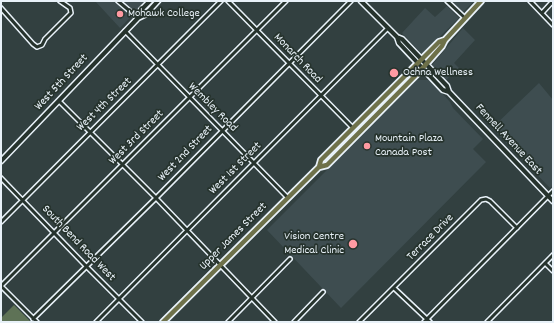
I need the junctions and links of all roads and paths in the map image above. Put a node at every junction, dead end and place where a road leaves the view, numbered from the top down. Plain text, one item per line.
1 (60, 1) edge
2 (118, 1) edge
3 (150, 1) edge
4 (158, 1) edge
5 (222, 1) edge
6 (228, 1) edge
7 (286, 1) edge
8 (351, 1) edge
9 (362, 1) edge
10 (448, 1) edge
11 (481, 1) edge
12 (530, 1) edge
13 (553, 2) edge
14 (1, 8) edge
15 (542, 13) junction
16 (138, 18) junction
17 (465, 18) junction
18 (553, 25) edge
19 (388, 28) junction
20 (256, 30) junction
21 (125, 31) junction
22 (288, 63) junction
23 (422, 64) junction
24 (158, 65) junction
25 (321, 96) junction
26 (189, 98) junction
27 (59, 101) junction
28 (353, 128) junction
29 (222, 130) junction
30 (90, 132) junction
31 (1, 161) edge
32 (254, 164) junction
33 (123, 165) junction
34 (319, 167) junction
35 (1, 178) edge
36 (553, 191) edge
37 (548, 196) junction
38 (156, 198) junction
39 (288, 198) junction
40 (23, 200) junction
41 (553, 201) edge
42 (1, 222) edge
43 (517, 228) junction
44 (187, 230) junction
45 (54, 233) junction
46 (553, 255) edge
47 (290, 259) dead end
48 (545, 263) junction
49 (220, 265) junction
50 (86, 266) junction
51 (553, 271) edge
52 (1, 286) edge
53 (394, 288) junction
54 (323, 292) dead end
55 (252, 298) junction
56 (119, 299) junction
57 (34, 319) junction
58 (427, 321) edge
59 (36, 322) edge
60 (96, 322) edge
61 (142, 322) edge
62 (163, 322) edge
63 (228, 322) edge
64 (275, 322) edge
65 (294, 322) edge
66 (359, 322) edge
67 (487, 322) edge

1 - 14 street
2 - 16 street
3 - 16 main road, West 5th Street
4 - 16 main road, West 5th Street
5 - 24 street, West 4th Street
6 - 20 street, Monarch Road
7 - 20 street, West 3rd Street
8 - 22 street, West 2nd Street
9 - 19 main road, Fennell Avenue East
10 - 17 street
11 - 17 main road, Upper James Street
12 - 15 street
13 - 15 street
15 - 18 street
16 - 21 main road, West 5th Street
17 - 23 main road, Upper James Street
19 - 23 main road, Fennell Avenue East
19 - 25 street, West 1st Street
20 - 22 street, Monarch Road
20 - 26 street, West 3rd Street
21 - 24 street, Wembley Road
21 - 27 main road, West 5th Street
22 - 25 street, Monarch Road
22 - 29 street, West 2nd Street
23 - 28 main road, Upper James Street
23 - 34 main road, Upper James Street
23 - 37 main road, Fennell Avenue East
24 - 26 street, Wembley Road
24 - 30 street, West 4th Street
25 - 28 street, Monarch Road
25 - 32 street, West 1st Street
26 - 29 street, Wembley Road
26 - 33 street, West 3rd Street
27 - 30 street
27 - 31 main road, West 5th Street
28 - 34 main road, Upper James Street
29 - 32 street, Wembley Road
29 - 38 street, West 2nd Street
30 - 33 street
30 - 40 street, West 4th Street
32 - 39 street, Wembley Road
32 - 44 street, West 1st Street
33 - 38 street
33 - 45 street, West 3rd Street
34 - 39 main road, Upper James Street
35 - 40 street, South Bend Road West
36 - 37 street
37 - 41 main road, Fennell Avenue East
37 - 43 street
38 - 44 street
38 - 50 street, West 2nd Street
39 - 49 main road, Upper James Street
40 - 42 street, West 4th Street
40 - 45 street, South Bend Road West
43 - 53 street, Terrace Drive
43 - 58 street
44 - 49 street
44 - 56 street, West 1st Street
45 - 50 street, South Bend Road West
45 - 52 street, West 3rd Street
46 - 48 street
47 - 55 street
48 - 51 street
48 - 67 street
49 - 55 street
49 - 62 main road, Upper James Street
50 - 56 street, South Bend Road West
50 - 57 street, West 2nd Street
52 - 57 street
53 - 58 street
53 - 66 street, Terrace Drive
54 - 65 street
55 - 63 street
55 - 64 street
56 - 60 street, West 1st Street
56 - 61 street, South Bend Road West
57 - 59 street

